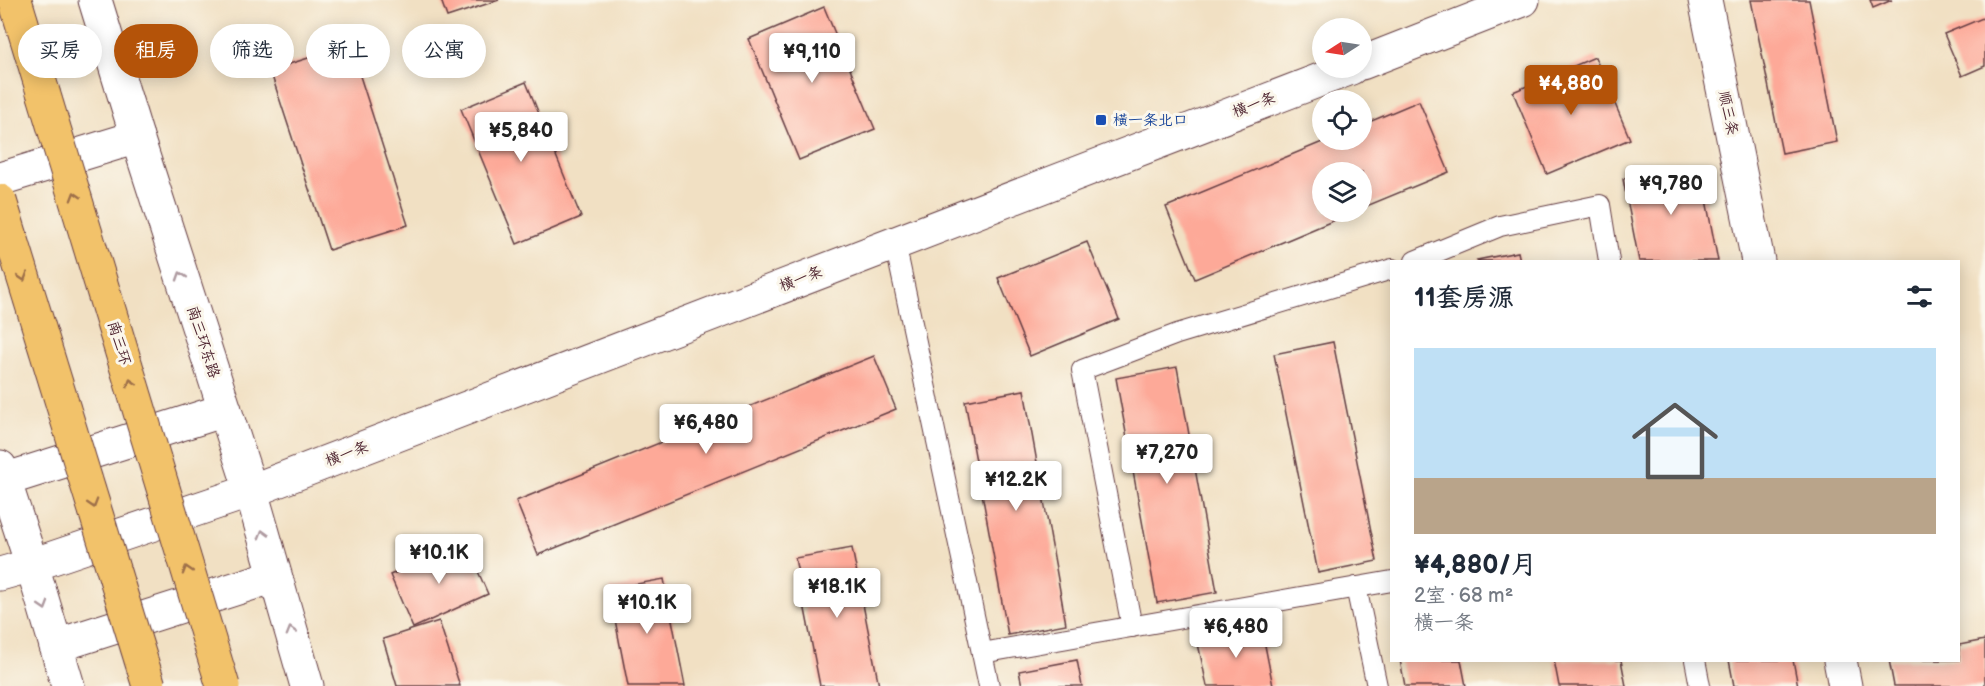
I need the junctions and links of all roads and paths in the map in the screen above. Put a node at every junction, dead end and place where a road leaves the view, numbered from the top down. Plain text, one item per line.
1 (15, 0) edge
2 (95, 0) edge
3 (1523, 0) edge
4 (1705, 0) edge
5 (1372, 59) edge
6 (1325, 78) edge
7 (136, 137) junction
8 (0, 179) edge
9 (0, 201) edge
10 (895, 243) junction
11 (1417, 260) edge
12 (1609, 260) edge
13 (1758, 260) edge
14 (1390, 270) edge
15 (225, 410) junction
16 (2, 474) edge
17 (251, 491) junction
18 (32, 565) junction
19 (0, 574) edge
20 (275, 576) junction
21 (1390, 581) edge
22 (1356, 587) junction
23 (1132, 627) junction
24 (56, 646) junction
25 (982, 653) junction
26 (1695, 662) edge
27 (1840, 662) edge
28 (68, 686) edge
29 (149, 686) edge
30 (223, 686) edge
31 (307, 686) edge
32 (988, 686) edge
33 (1377, 686) edge
34 (1700, 686) edge
35 (1845, 686) edge

30 -> 1 highway, 南三环, bridge
2 - 7 street, 南三环东路
3 - 5 street
4 - 13 street, 顺三条
6 - 10 street, 横一条
7 - 8 street
15 -> 7 street, 南三环东路
9 -> 29 highway, bridge
10 - 17 street, 横一条
10 - 25 lane
11 - 12 lane
14 - 23 lane
15 - 16 street
15 - 17 street, 南三环东路
16 - 18 street
17 - 18 street, 横一条
20 -> 17 street, 南三环东路
18 - 19 street, 横一条
18 -> 24 street
20 - 24 street
31 -> 20 street, 南三环东路
21 - 22 lane
22 - 23 lane
22 - 33 lane
23 - 25 lane
24 - 28 street
25 - 32 lane
26 - 34 lane
27 - 35 street

